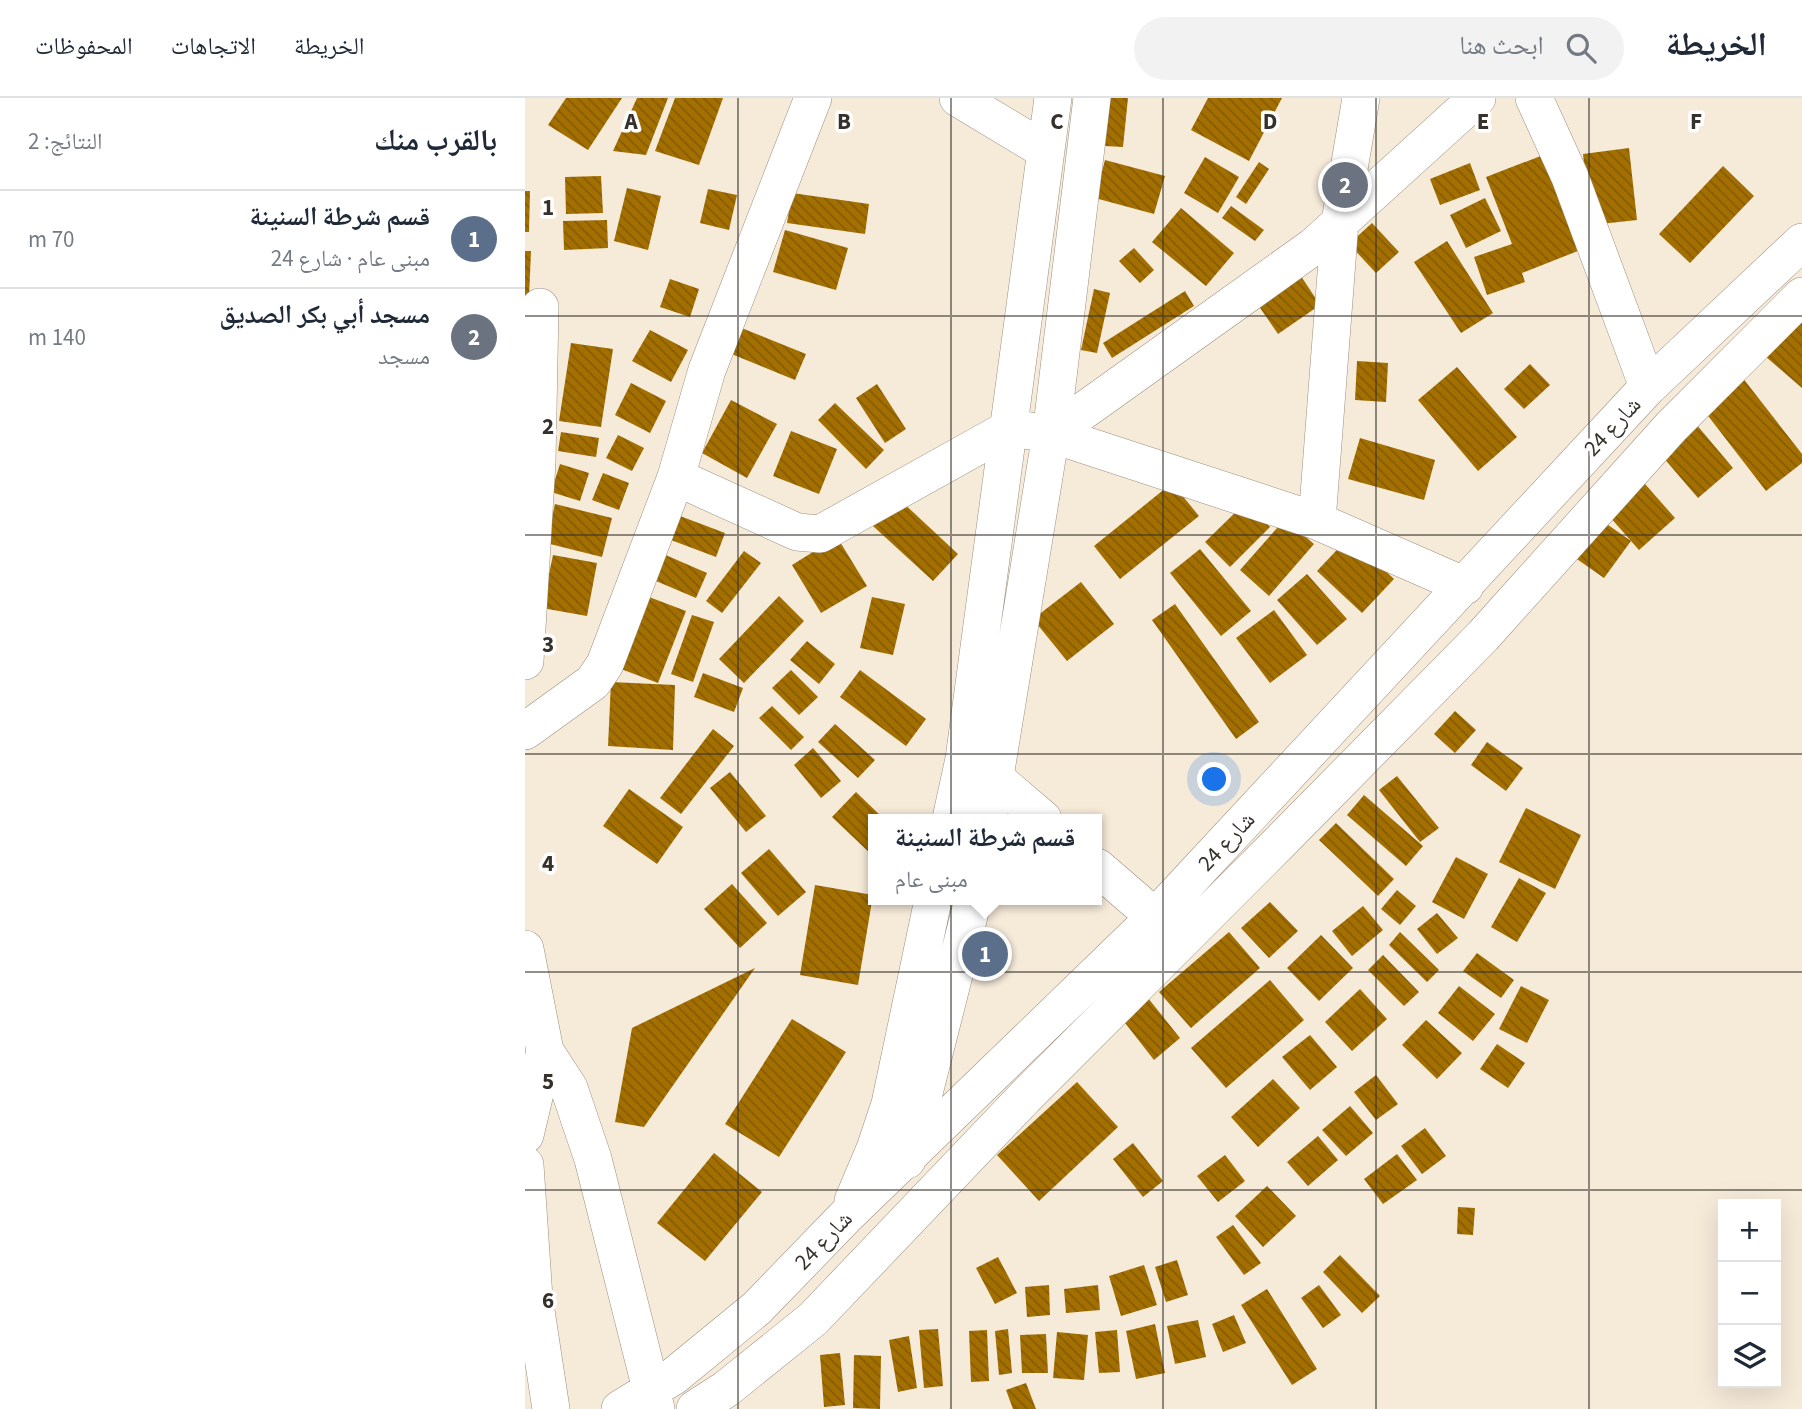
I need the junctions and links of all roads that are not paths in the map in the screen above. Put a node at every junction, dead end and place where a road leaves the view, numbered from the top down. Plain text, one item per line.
1 (813, 98) edge
2 (958, 98) edge
3 (1052, 98) edge
4 (1092, 98) edge
5 (1361, 98) edge
6 (1477, 98) edge
7 (1534, 98) edge
8 (1046, 151) junction
9 (1341, 222) junction
10 (1802, 242) edge
11 (1802, 296) edge
12 (540, 307) dead end
13 (1648, 387) junction
14 (1010, 428) junction
15 (1051, 434) junction
16 (676, 477) junction
17 (1317, 521) junction
18 (1465, 586) junction
19 (525, 661) edge
20 (525, 731) edge
21 (964, 759) junction
22 (995, 778) junction
23 (952, 814) edge
24 (989, 814) edge
25 (1037, 814) edge
26 (1102, 871) edge
27 (933, 905) edge
28 (971, 905) edge
29 (1155, 917) junction
30 (525, 949) edge
31 (545, 1051) junction
32 (920, 1060) junction
33 (890, 1104) junction
34 (949, 1117) junction
35 (525, 1135) edge
36 (979, 1146) junction
37 (907, 1158) junction
38 (525, 1165) edge
39 (847, 1214) junction
40 (855, 1274) junction
41 (654, 1399) edge
42 (551, 1409) edge
43 (621, 1409) edge
44 (695, 1409) edge

1 - 16 street
2 - 8 street
3 - 8 street
4 - 15 street
5 - 9 street
6 - 9 street
7 - 13 street
8 - 14 street
9 - 15 street
9 - 17 street
10 - 13 street, شارع 24
11 - 36 street, شارع 24
12 - 19 street
13 - 18 street, شارع 24
14 - 15 street
14 - 16 street
14 - 21 street
15 - 17 street
15 - 22 street
16 - 20 street
17 - 18 street
18 - 29 street, شارع 24
21 - 22 street
21 - 23 street
22 - 24 street
22 - 25 street
26 - 29 street
27 - 32 street
28 - 32 street
29 - 34 street, شارع 24
30 - 31 street
31 - 35 street
31 - 41 street
32 - 33 street
32 - 34 street
32 - 37 street
33 - 37 street
33 - 39 street
34 - 37 street, شارع 24
36 - 37 street
36 - 40 street, شارع 24
37 - 39 street, شارع 24
37 - 40 street
38 - 42 street
39 - 41 street, شارع 24
40 - 44 street, شارع 24
41 - 43 street, شارع 24

